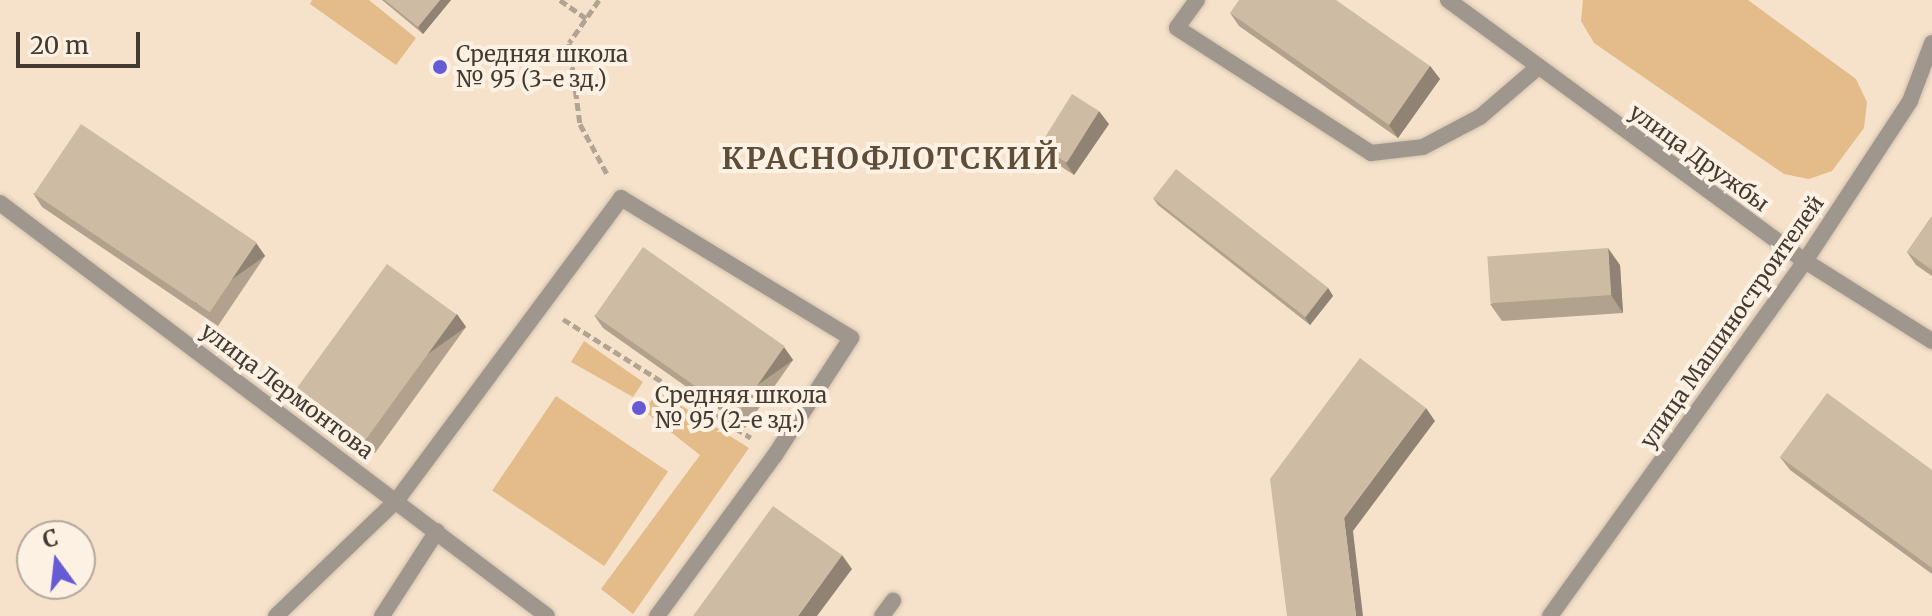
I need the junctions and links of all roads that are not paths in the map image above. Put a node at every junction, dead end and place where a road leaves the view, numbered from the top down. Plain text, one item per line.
1 (1197, 0) edge
2 (1448, 0) edge
3 (1932, 43) edge
4 (1537, 68) junction
5 (0, 203) edge
6 (1805, 261) junction
7 (1932, 341) edge
8 (397, 500) junction
9 (437, 531) junction
10 (893, 601) dead end
11 (276, 616) edge
12 (382, 616) edge
13 (547, 616) edge
14 (657, 616) edge
15 (882, 616) edge
16 (1550, 616) edge

1 - 4 street
2 - 4 street, улица Дружбы
3 - 6 street, улица Машиностроителей
4 - 6 street, улица Дружбы
5 - 8 street, улица Лермонтова
6 - 7 street, улица Дружбы
6 - 16 street, улица Машиностроителей
8 - 9 street, улица Лермонтова
8 - 11 street
8 - 14 street
9 - 12 street
9 - 13 street, улица Лермонтова
10 - 15 street

